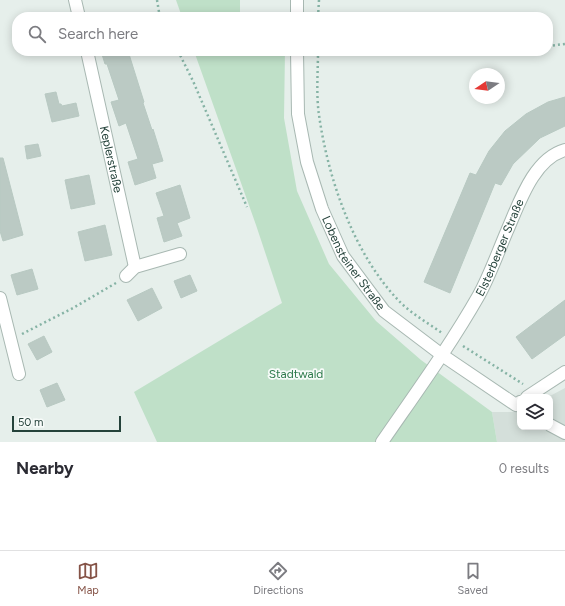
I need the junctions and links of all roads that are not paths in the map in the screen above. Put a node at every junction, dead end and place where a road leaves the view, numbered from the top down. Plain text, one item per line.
1 (76, 0) edge
2 (296, 0) edge
3 (78, 12) edge
4 (297, 12) edge
5 (88, 56) edge
6 (297, 56) edge
7 (565, 150) edge
8 (180, 254) dead end
9 (135, 267) junction
10 (122, 279) road end
11 (0, 298) edge
12 (442, 355) junction
13 (565, 372) edge
14 (19, 374) dead end
15 (531, 394) edge
16 (517, 404) edge
17 (553, 427) edge
18 (565, 433) edge
19 (382, 442) edge

1 - 3 street
2 - 4 street
5 - 9 street, Keplerstraße
6 - 12 street, Lobensteiner Straße
7 - 12 street, Elsterberger Straße
8 - 9 street
9 - 10 street
11 - 14 street
12 - 16 street, Lobensteiner Straße
12 - 19 street, Elsterberger Straße
13 - 15 street
17 - 18 street

